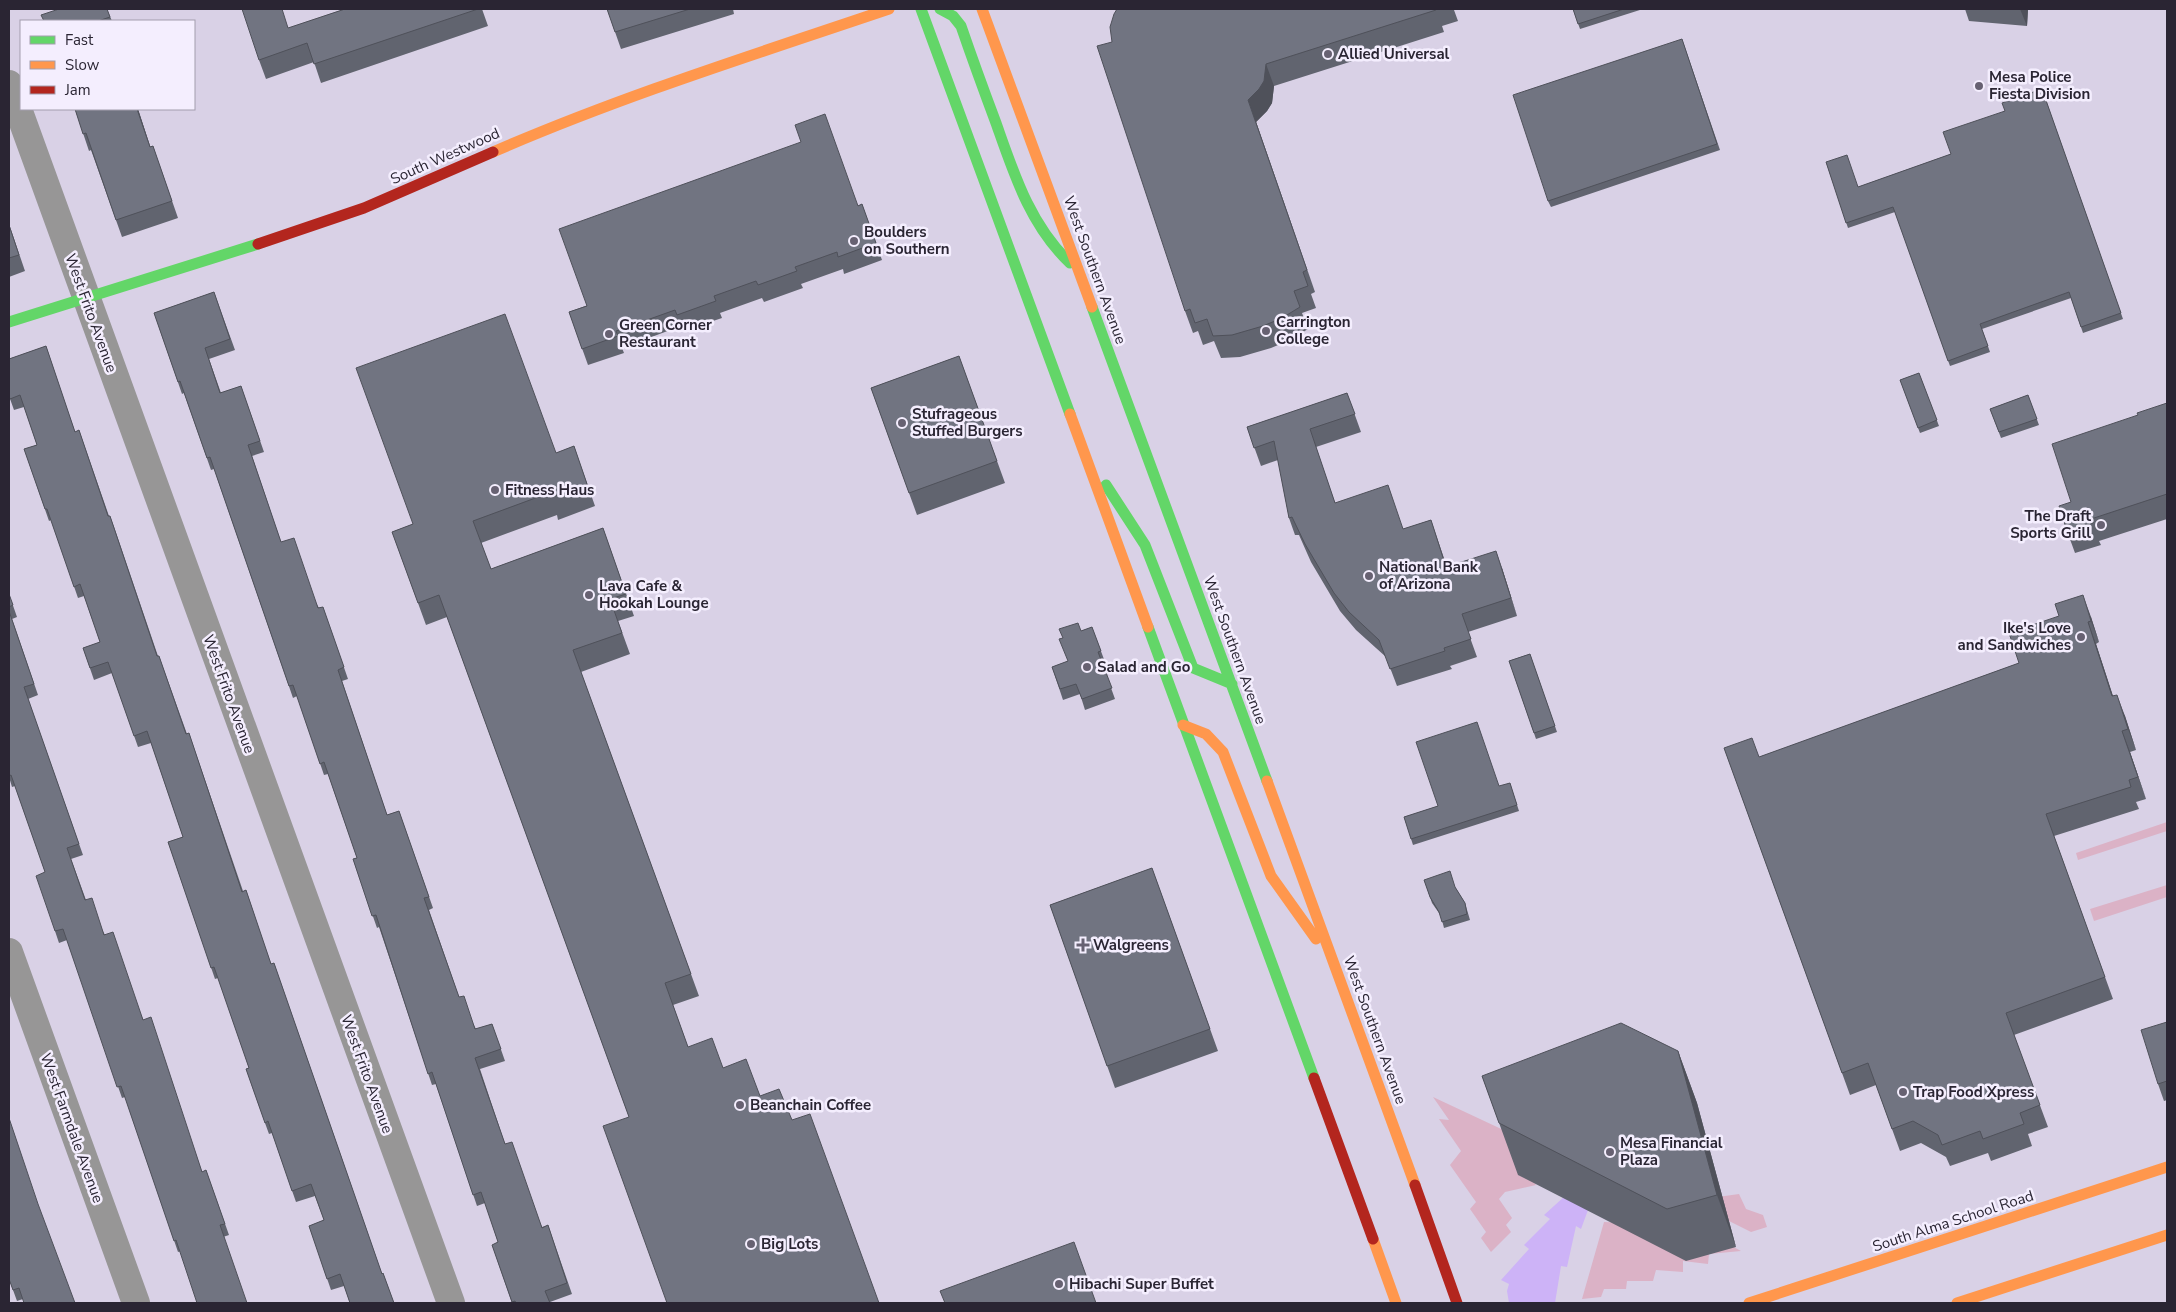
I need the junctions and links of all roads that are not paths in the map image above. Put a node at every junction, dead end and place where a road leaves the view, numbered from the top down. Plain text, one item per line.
1 (889, 9) edge
2 (921, 9) edge
3 (940, 9) edge
4 (982, 9) edge
5 (9, 84) edge
6 (1079, 270) junction
7 (85, 298) junction
8 (9, 322) edge
9 (1078, 442) junction
10 (1232, 684) junction
11 (1183, 725) junction
12 (9, 952) edge
13 (1336, 966) junction
14 (2167, 1168) edge
15 (2167, 1235) edge
16 (136, 1303) edge
17 (450, 1303) edge
18 (1396, 1303) edge
19 (1457, 1303) edge
20 (1749, 1303) edge
21 (1957, 1303) edge

1 - 7 main road, South Westwood
2 - 9 main road
3 - 6 main road
4 - 6 main road, West Southern Avenue
5 - 7 street, West Frito Avenue
6 - 10 main road, West Southern Avenue
7 - 8 main road, South Westwood
7 - 17 street, West Frito Avenue
9 - 10 main road
9 - 11 main road
10 - 13 main road, West Southern Avenue
11 - 13 main road
11 - 18 main road
12 - 16 street, West Farmdale Avenue
13 - 19 main road, West Southern Avenue
14 - 20 main road, South Alma School Road
15 - 21 main road

